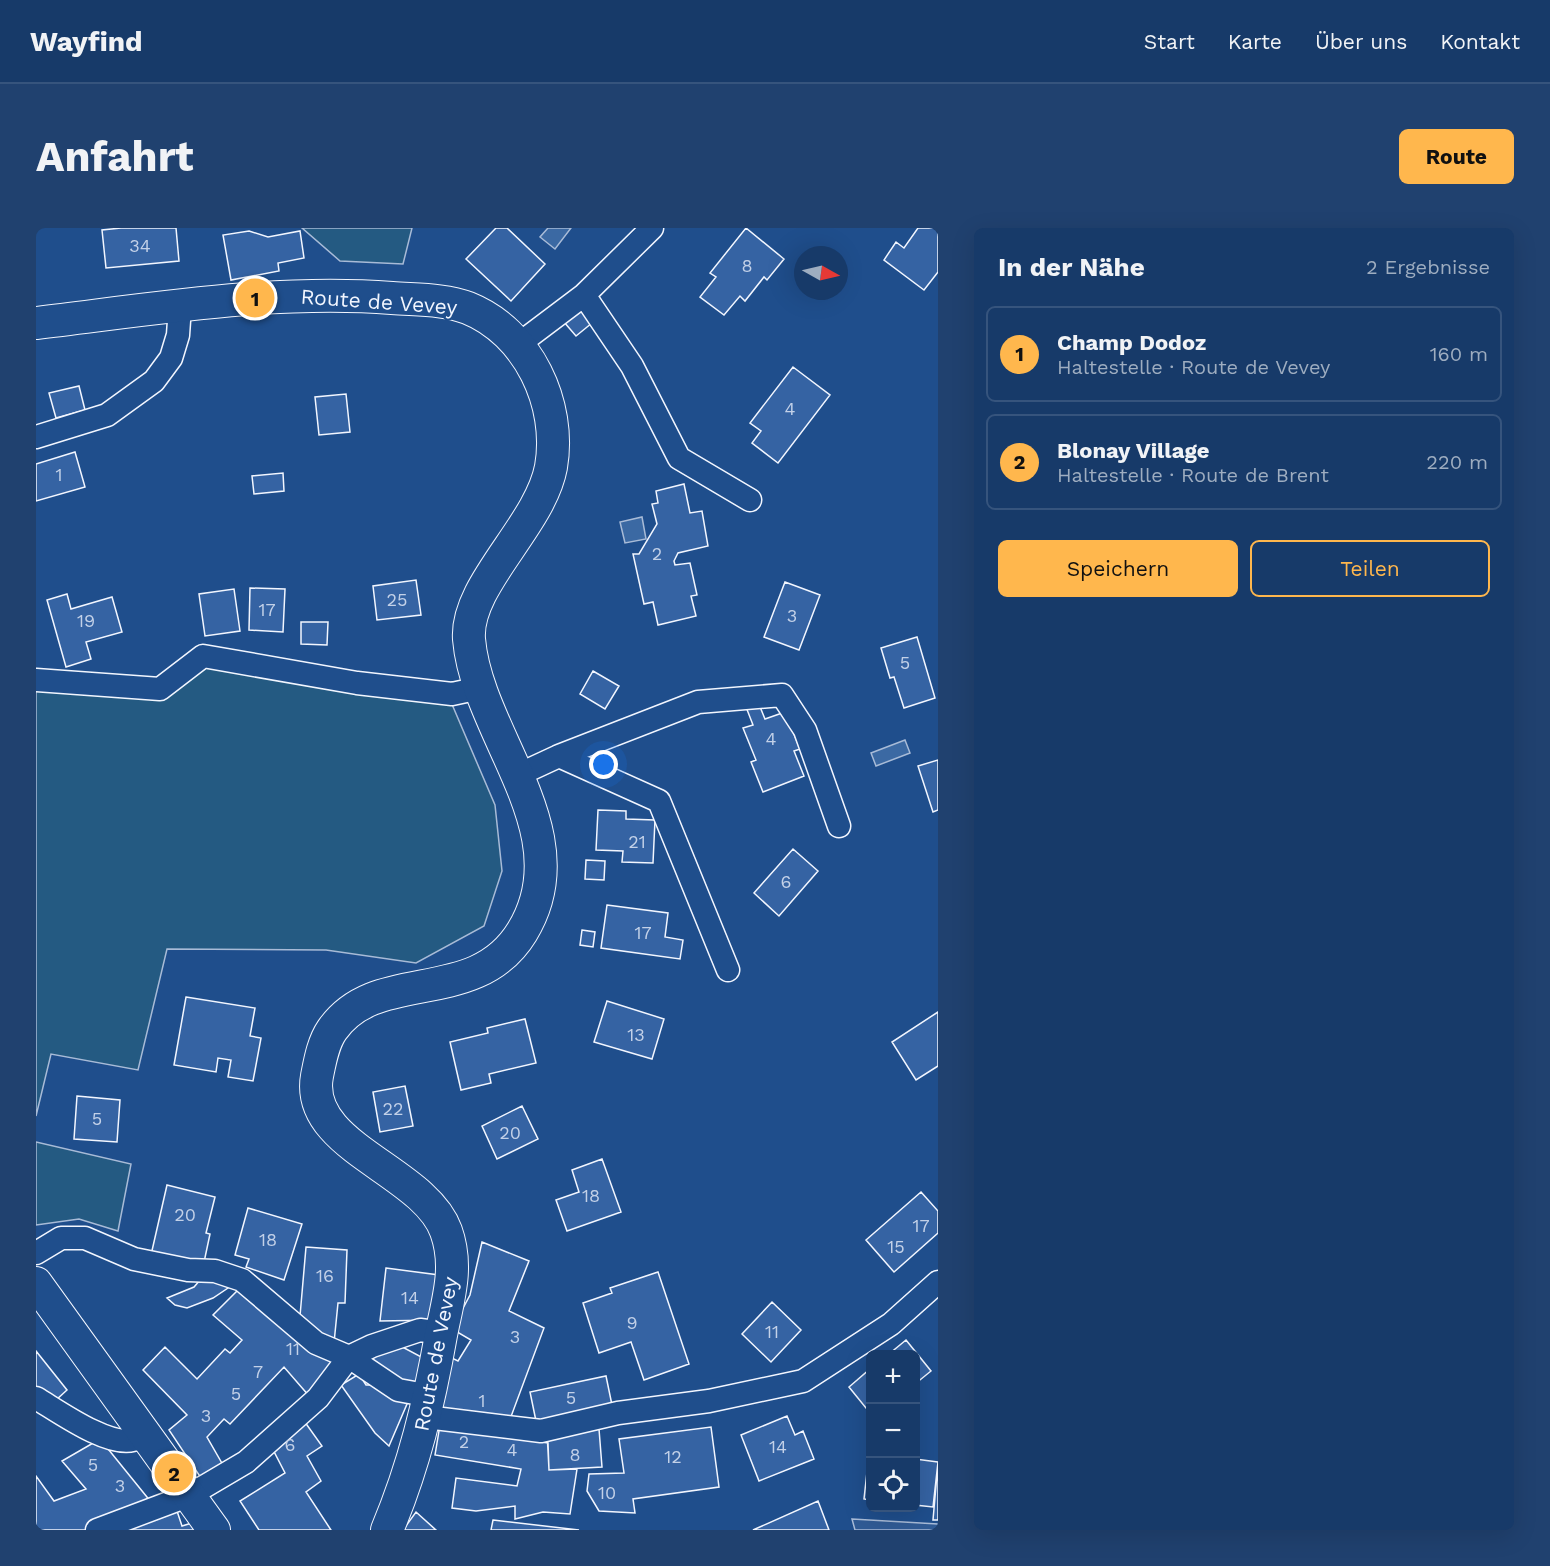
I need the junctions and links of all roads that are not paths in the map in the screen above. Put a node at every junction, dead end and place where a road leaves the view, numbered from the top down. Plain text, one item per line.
1 (652, 228) edge
2 (584, 295) junction
3 (180, 306) junction
4 (36, 323) edge
5 (519, 344) junction
6 (36, 437) edge
7 (750, 500) dead end
8 (36, 680) edge
9 (480, 688) junction
10 (559, 756) junction
11 (518, 775) junction
12 (839, 826) dead end
13 (728, 970) dead end
14 (36, 1253) edge
15 (938, 1282) edge
16 (36, 1283) edge
17 (442, 1333) junction
18 (349, 1357) junction
19 (36, 1398) edge
20 (428, 1407) junction
21 (146, 1433) junction
22 (190, 1495) junction
23 (97, 1530) edge
24 (214, 1530) edge
25 (387, 1530) edge

1 - 2 street
2 - 5 street
2 - 7 street
3 - 4 street, Route de Vevey
3 - 5 street, Route de Vevey
3 - 6 street
5 - 9 street, Route de Vevey
8 - 9 street
9 - 11 street, Route de Vevey
10 - 11 street
10 - 12 street
10 - 13 street
11 - 17 street, Route de Vevey
14 - 18 street
15 - 20 street
16 - 21 street
17 - 18 street
17 - 20 street, Route de Vevey
18 - 20 street
18 - 22 street
19 - 21 street
20 - 25 street, Route de Vevey
21 - 22 street
22 - 23 street
22 - 24 street

